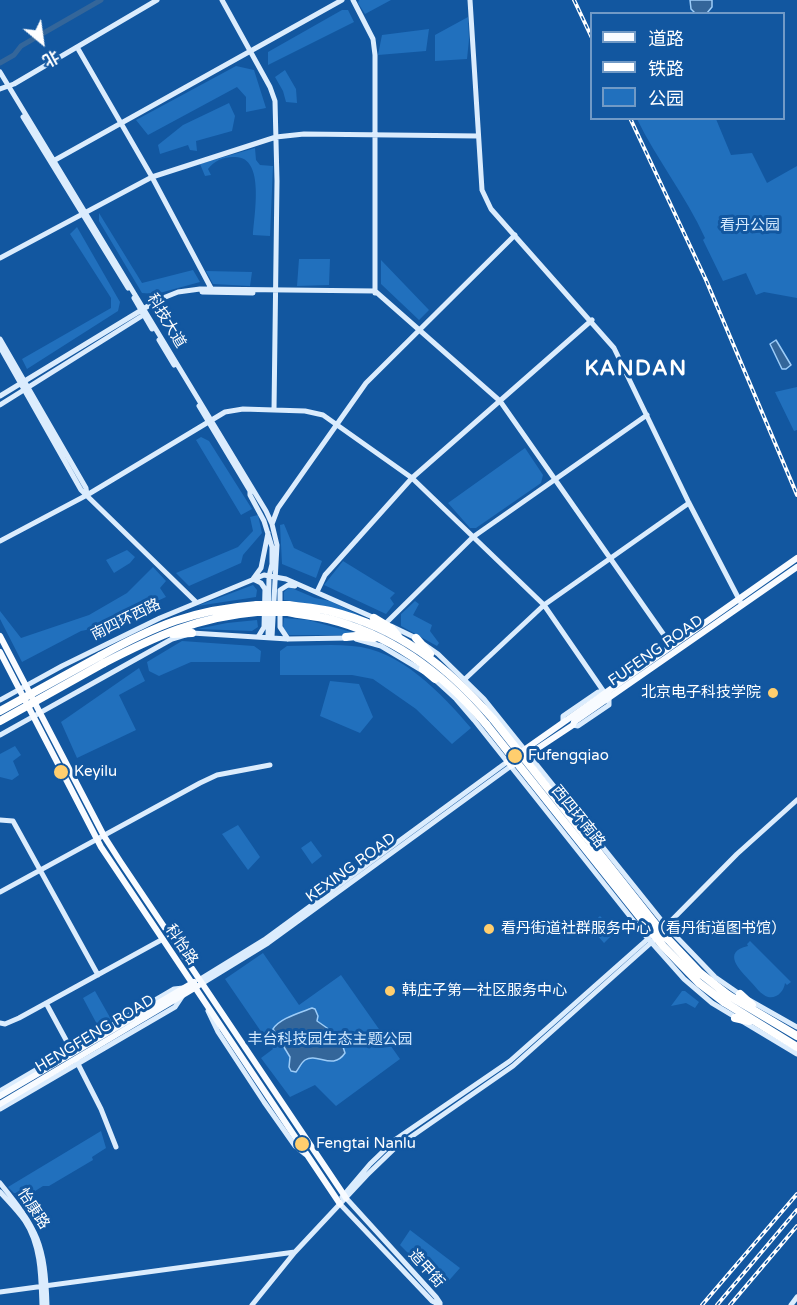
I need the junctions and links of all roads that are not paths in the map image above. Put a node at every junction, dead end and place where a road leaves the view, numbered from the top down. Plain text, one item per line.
1 (157, 0) edge
2 (222, 0) edge
3 (342, 0) edge
4 (353, 0) edge
5 (470, 0) edge
6 (77, 47) junction
7 (251, 51) junction
8 (0, 72) edge
9 (3, 84) edge
10 (122, 123) junction
11 (377, 136) junction
12 (478, 136) junction
13 (276, 137) junction
14 (55, 160) junction
15 (152, 177) junction
16 (83, 212) junction
17 (515, 235) junction
18 (0, 258) edge
19 (212, 291) junction
20 (275, 292) junction
21 (375, 293) junction
22 (144, 311) junction
23 (592, 320) junction
24 (419, 329) junction
25 (0, 339) edge
26 (0, 347) edge
27 (25, 386) junction
28 (0, 396) edge
29 (500, 401) junction
30 (0, 405) edge
31 (274, 410) junction
32 (647, 415) junction
33 (210, 421) junction
34 (338, 423) junction
35 (412, 478) junction
36 (555, 479) junction
37 (87, 495) junction
38 (689, 503) junction
39 (272, 524) junction
40 (268, 530) junction
41 (473, 537) junction
42 (0, 541) edge
43 (610, 558) junction
44 (797, 558) edge
45 (797, 567) edge
46 (272, 576) junction
47 (254, 579) junction
48 (308, 589) junction
49 (280, 590) junction
50 (317, 592) junction
51 (196, 602) junction
52 (741, 602) junction
53 (544, 604) junction
54 (257, 608) junction
55 (288, 609) junction
56 (374, 618) junction
57 (386, 623) junction
58 (160, 625) junction
59 (134, 631) junction
60 (192, 633) junction
61 (0, 636) edge
62 (258, 637) junction
63 (270, 637) junction
64 (346, 637) junction
65 (416, 638) junction
66 (151, 639) junction
67 (288, 639) junction
68 (385, 639) junction
69 (401, 639) junction
70 (671, 645) junction
71 (400, 648) junction
72 (0, 652) edge
73 (102, 660) junction
74 (436, 662) junction
75 (435, 679) junction
76 (465, 679) junction
77 (23, 688) junction
78 (604, 692) junction
79 (0, 700) edge
80 (0, 711) edge
81 (37, 715) junction
82 (0, 721) edge
83 (489, 722) junction
84 (0, 735) edge
85 (525, 748) junction
86 (530, 755) junction
87 (509, 764) junction
88 (270, 765) dead end
89 (538, 765) junction
90 (520, 778) junction
91 (797, 800) edge
92 (0, 820) edge
93 (104, 836) junction
94 (97, 840) junction
95 (40, 870) junction
96 (620, 870) junction
97 (603, 883) junction
98 (0, 892) edge
99 (666, 926) junction
100 (163, 939) junction
101 (650, 941) junction
102 (684, 946) junction
103 (665, 959) junction
104 (98, 975) junction
105 (200, 982) junction
106 (193, 986) junction
107 (183, 992) junction
108 (740, 994) junction
109 (726, 998) junction
110 (46, 1003) junction
111 (764, 1016) junction
112 (735, 1018) junction
113 (0, 1023) edge
114 (759, 1024) junction
115 (797, 1027) edge
116 (797, 1036) edge
117 (797, 1047) edge
118 (797, 1054) edge
119 (74, 1056) junction
120 (0, 1091) edge
121 (0, 1096) edge
122 (0, 1104) edge
123 (0, 1109) edge
124 (116, 1148) dead end
125 (0, 1183) edge
126 (0, 1192) edge
127 (343, 1199) junction
128 (295, 1252) junction
129 (44, 1286) junction
130 (0, 1292) edge
131 (797, 1297) edge
132 (42, 1305) edge
133 (47, 1305) edge
134 (252, 1305) edge
135 (440, 1305) edge
136 (791, 1305) edge

1 - 6 street
2 - 7 street
3 - 7 street
4 - 11 street
5 - 12 street
6 - 9 street
6 - 10 street
7 - 10 street
7 - 13 street
8 - 9 street
9 - 14 street, 科技大道
9 - 16 street, 科技大道
10 - 14 street
10 - 15 street
11 - 12 street
11 - 13 street
11 - 21 street
12 - 17 street
13 - 15 street
13 - 20 street
14 - 16 street, 科技大道
15 - 16 street
15 - 19 street
16 - 18 street
16 - 22 street, 科技大道
17 - 23 street
17 - 24 street
19 - 20 street
19 - 22 street
20 - 21 street
20 - 31 street
21 - 24 street
22 - 27 street
22 - 33 street, 科技大道
23 - 29 street
23 - 32 street
24 - 29 street
24 - 34 street
25 - 27 street
26 - 27 street
27 - 28 street
27 - 30 street
27 - 37 street
29 - 35 street
29 - 36 street
31 - 33 street
31 - 34 street
32 - 36 street
32 - 38 street
33 - 37 street
33 - 39 street, 科技大道
33 - 40 street, 科技大道
34 - 35 street
34 - 39 street
35 - 41 street
35 - 50 street
36 - 41 street
36 - 43 street
37 - 42 street
37 - 51 street
38 - 43 street
38 - 52 street
39 - 46 street, 科技大道
40 - 46 street, 科技大道
40 - 47 street
41 - 53 street
41 - 57 street
43 - 53 street
43 - 70 street
44 - 52 main road
45 - 52 main road, FUFENG ROAD
46 - 47 street, 南四环西路
46 - 48 street, 西四环南路
46 - 49 street
46 - 63 street
47 - 51 street, 南四环西路
47 - 62 street
48 - 49 street
48 - 50 street, 西四环南路
49 - 67 street
50 - 56 street, 西四环南路
51 - 59 street, 南四环西路
52 - 70 main road, FUFENG ROAD
52 - 86 main road, FUFENG ROAD
53 - 76 street
53 - 78 street
54 - 55 highway, 西四环南路, bridge
54 - 58 highway, 南四环西路
54 - 66 highway
55 - 68 highway, 西四环南路
55 - 69 highway, 西四环南路
56 - 57 street, 西四环南路
56 - 69 highway
57 - 65 street, 西四环南路
58 - 59 highway
58 - 73 highway, 南四环西路
59 - 77 street, 南四环西路
60 - 62 street
60 - 66 highway
60 - 81 street
61 - 77 main road
62 - 63 street
63 - 67 street, 西四环南路
64 - 67 street, 西四环南路
64 - 68 highway
64 - 75 street, 西四环南路
65 - 74 highway
65 - 76 street, 西四环南路
66 - 73 highway
68 - 71 highway, 西四环南路
69 - 74 highway, 西四环南路
70 - 78 main road, FUFENG ROAD
71 - 75 highway
71 - 83 highway, 西四环南路
72 - 77 main road
73 - 80 highway, bridge
73 - 82 highway, bridge
74 - 83 highway, 西四环南路
75 - 87 street, 西四环南路
76 - 85 street, 西四环南路
77 - 79 street, 南四环西路
77 - 81 main road, 科怡路
78 - 85 main road, FUFENG ROAD
81 - 84 street
81 - 93 main road, 科怡路
81 - 94 main road, 科怡路
83 - 109 highway, 西四环南路, bridge
85 - 86 street, 西四环南路
85 - 87 main road, FUFENG ROAD
86 - 87 main road, FUFENG ROAD
86 - 89 street, 西四环南路
87 - 90 street, 西四环南路
87 - 105 street, KEXING ROAD
88 - 93 street
89 - 90 street
89 - 96 street, 西四环南路
90 - 97 street, 西四环南路
91 - 99 street
92 - 95 street
93 - 94 street
93 - 105 main road, 科怡路
94 - 95 street
94 - 100 main road, 科怡路
95 - 98 street
95 - 104 street
96 - 97 street
96 - 99 street, 西四环南路
97 - 101 street, 西四环南路
99 - 101 street
99 - 102 street, 西四环南路
100 - 104 street
100 - 106 main road, 科怡路
101 - 103 street, 西四环南路
101 - 127 street
102 - 103 street
102 - 108 street, 西四环南路
103 - 112 street, 西四环南路
104 - 110 street
105 - 106 main road, HENGFENG ROAD
105 - 127 main road, 科怡路
106 - 107 main road, HENGFENG ROAD
106 - 127 main road, 科怡路
107 - 119 main road, HENGFENG ROAD
107 - 119 street
108 - 111 highway
108 - 115 street, 西四环南路
109 - 111 highway, 西四环南路
109 - 114 highway, 西四环南路
110 - 113 street
110 - 119 street
111 - 116 highway, 西四环南路
112 - 114 highway
112 - 118 street, 西四环南路
114 - 117 highway, 西四环南路
119 - 120 street
119 - 121 main road, HENGFENG ROAD
119 - 122 main road, HENGFENG ROAD
119 - 123 street
119 - 124 street
125 - 129 street, 怡康路
126 - 129 street, 怡康路
127 - 128 street
127 - 135 street, 造甲街
128 - 129 street
128 - 134 street
129 - 130 street
129 - 132 street
129 - 133 street
131 - 136 street

